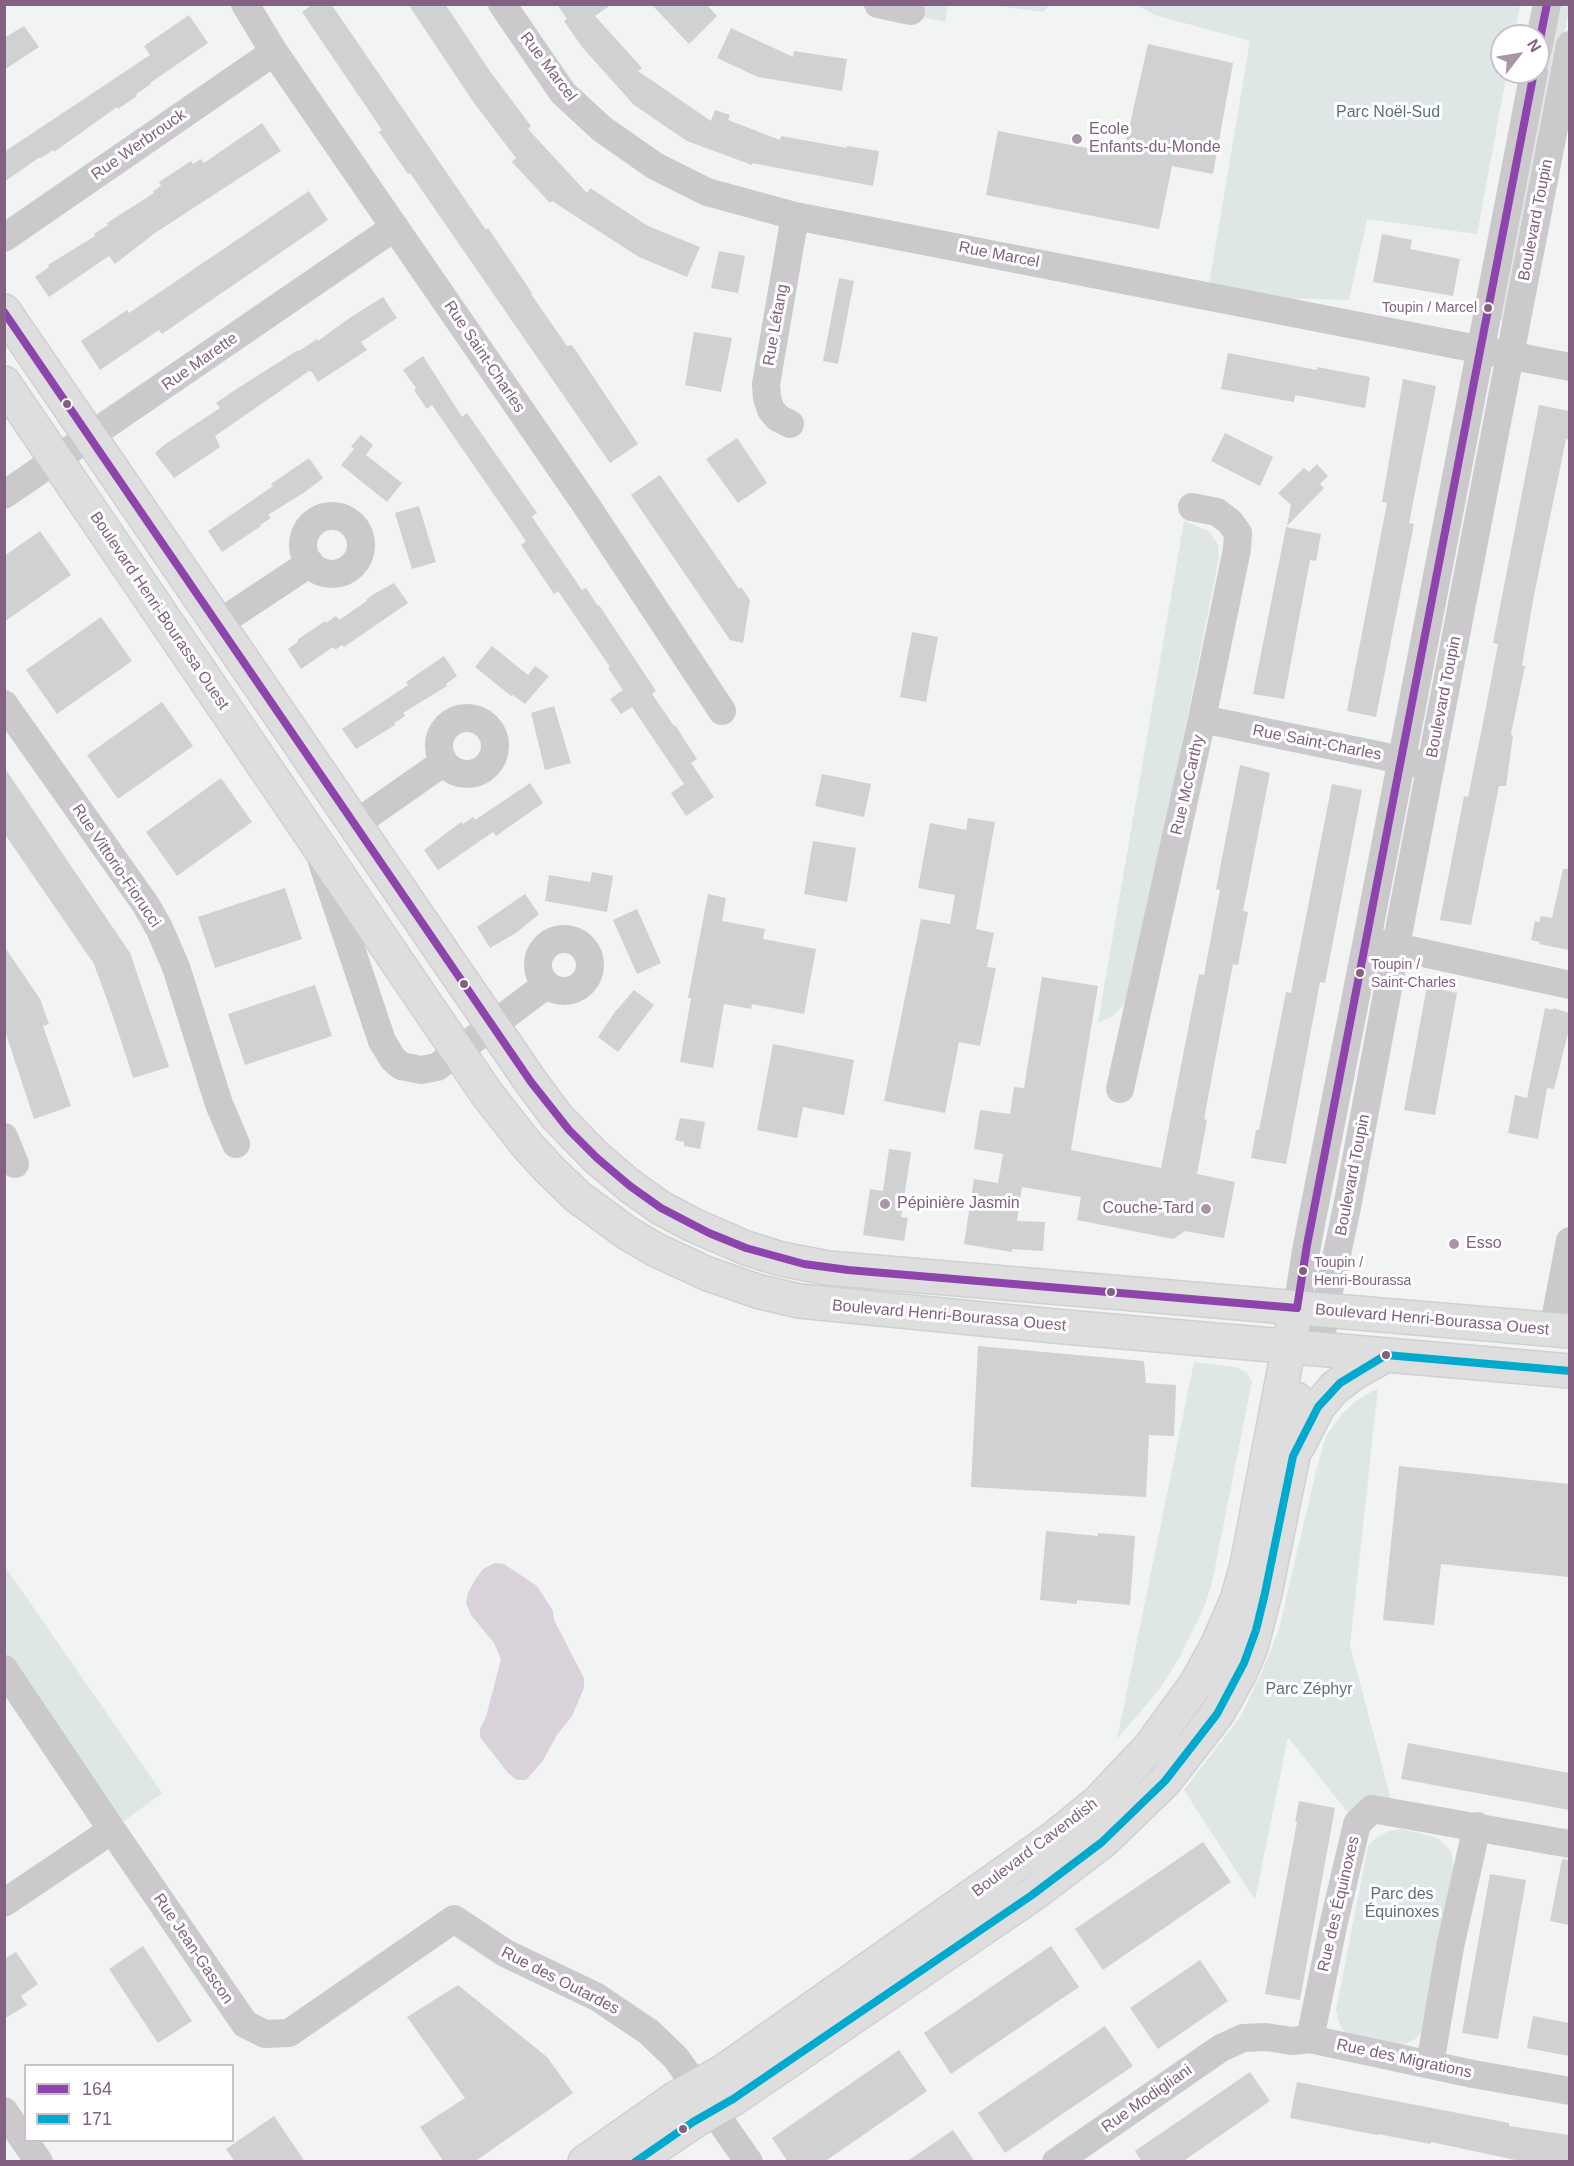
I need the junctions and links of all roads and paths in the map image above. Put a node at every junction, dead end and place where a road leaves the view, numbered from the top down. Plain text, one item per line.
1 (245, 4) edge
2 (502, 4) edge
3 (878, 4) edge
4 (1546, 4) edge
5 (911, 11) dead end
6 (1542, 24) edge
7 (1569, 45) edge
8 (274, 52) junction
9 (1532, 84) edge
10 (795, 216) junction
11 (395, 227) junction
12 (4, 238) edge
13 (4, 310) edge
14 (1480, 348) junction
15 (1510, 355) junction
16 (1569, 367) edge
17 (4, 383) edge
18 (790, 424) dead end
19 (90, 437) junction
20 (56, 459) junction
21 (4, 495) edge
22 (1192, 507) dead end
23 (310, 563) dead end
24 (218, 624) junction
25 (4, 704) edge
26 (722, 711) dead end
27 (1202, 719) junction
28 (1402, 760) junction
29 (444, 762) dead end
30 (1431, 766) junction
31 (354, 825) junction
32 (315, 839) junction
33 (1367, 940) junction
34 (1396, 946) junction
35 (546, 985) dead end
36 (1569, 985) edge
37 (491, 1026) junction
38 (458, 1052) junction
39 (1120, 1089) dead end
40 (4, 1137) edge
41 (236, 1144) dead end
42 (15, 1164) dead end
43 (1569, 1241) edge
44 (1311, 1309) junction
45 (1561, 1330) edge
46 (1303, 1348) junction
47 (1386, 1355) junction
48 (1569, 1371) edge
49 (1293, 1456) junction
50 (4, 1669) edge
51 (1477, 1826) junction
52 (112, 1830) junction
53 (1569, 1844) edge
54 (4, 1903) edge
55 (454, 1919) joint
56 (1238, 2039) joint
57 (1310, 2039) junction
58 (1430, 2064) junction
59 (1569, 2091) edge
60 (705, 2098) junction
61 (4, 2111) edge
62 (24, 2140) edge
63 (25, 2142) edge
64 (39, 2162) edge
65 (585, 2162) edge
66 (634, 2162) edge
67 (748, 2162) edge
68 (1056, 2162) edge

1 - 8 street, Rue Saint-Charles
2 - 10 street, Rue Marcel
3 - 5 street
4 - 6 street
7 - 15 street, Boulevard Toupin
8 - 11 street, Rue Saint-Charles
8 - 12 street, Rue Werbrouck
9 - 14 street, Boulevard Toupin
10 - 14 street, Rue Marcel
10 - 18 street, Rue Létang
11 - 19 street, Rue Marette
11 - 26 street, Rue Saint-Charles
13 - 19 main road, Boulevard Henri-Bourassa Ouest
14 - 15 street, Rue Marcel
14 - 28 street, Boulevard Toupin
15 - 16 street, Rue Marcel
15 - 30 street, Boulevard Toupin
17 - 20 main road, Boulevard Henri-Bourassa Ouest
19 - 20 street, Rue Marette
19 - 24 main road, Boulevard Henri-Bourassa Ouest
20 - 21 street, Rue Marette
20 - 32 main road, Boulevard Henri-Bourassa Ouest
22 - 27 street, Rue McCarthy
23 - 24 street
24 - 31 main road, Boulevard Henri-Bourassa Ouest
25 - 41 street, Rue Vittorio-Fiorucci
27 - 28 street, Rue Saint-Charles
27 - 39 street, Rue McCarthy
28 - 30 street, Rue Saint-Charles
28 - 33 street, Boulevard Toupin
29 - 31 street
30 - 34 street, Boulevard Toupin
31 - 37 main road, Boulevard Henri-Bourassa Ouest
32 - 38 main road, Boulevard Henri-Bourassa Ouest
32 - 38 street, Boulevard Henri-Bourassa Ouest
33 - 34 street
33 - 44 street, Boulevard Toupin
34 - 36 street
34 - 44 street, Boulevard Toupin
35 - 37 street
37 - 38 street
37 - 44 main road, Boulevard Henri-Bourassa Ouest
38 - 46 main road, Boulevard Henri-Bourassa Ouest
40 - 42 street
43 - 45 street
44 - 45 main road, Boulevard Henri-Bourassa Ouest
44 - 46 main road, Boulevard Toupin
46 - 47 main road, Boulevard Henri-Bourassa Ouest
46 - 49 main road, Boulevard Cavendish
46 - 60 main road, Boulevard Cavendish
47 - 48 main road, Boulevard Henri-Bourassa Ouest
47 - 49 main road
49 - 60 main road, Boulevard Cavendish
50 - 52 street, Rue Jean-Gascon
51 - 53 street, Rue des Équinoxes
51 - 57 street, Rue des Équinoxes
51 - 58 street
52 - 54 street
52 - 55 street, Rue Jean-Gascon
55 - 60 street, Rue des Outardes
56 - 57 street, Rue des Migrations
56 - 68 street, Rue Modigliani
57 - 58 street, Rue des Migrations
58 - 59 street, Rue des Migrations
60 - 65 main road, Boulevard Cavendish
60 - 66 main road, Boulevard Cavendish
60 - 67 street, Rue des Outardes
61 - 62 street
63 - 64 street

